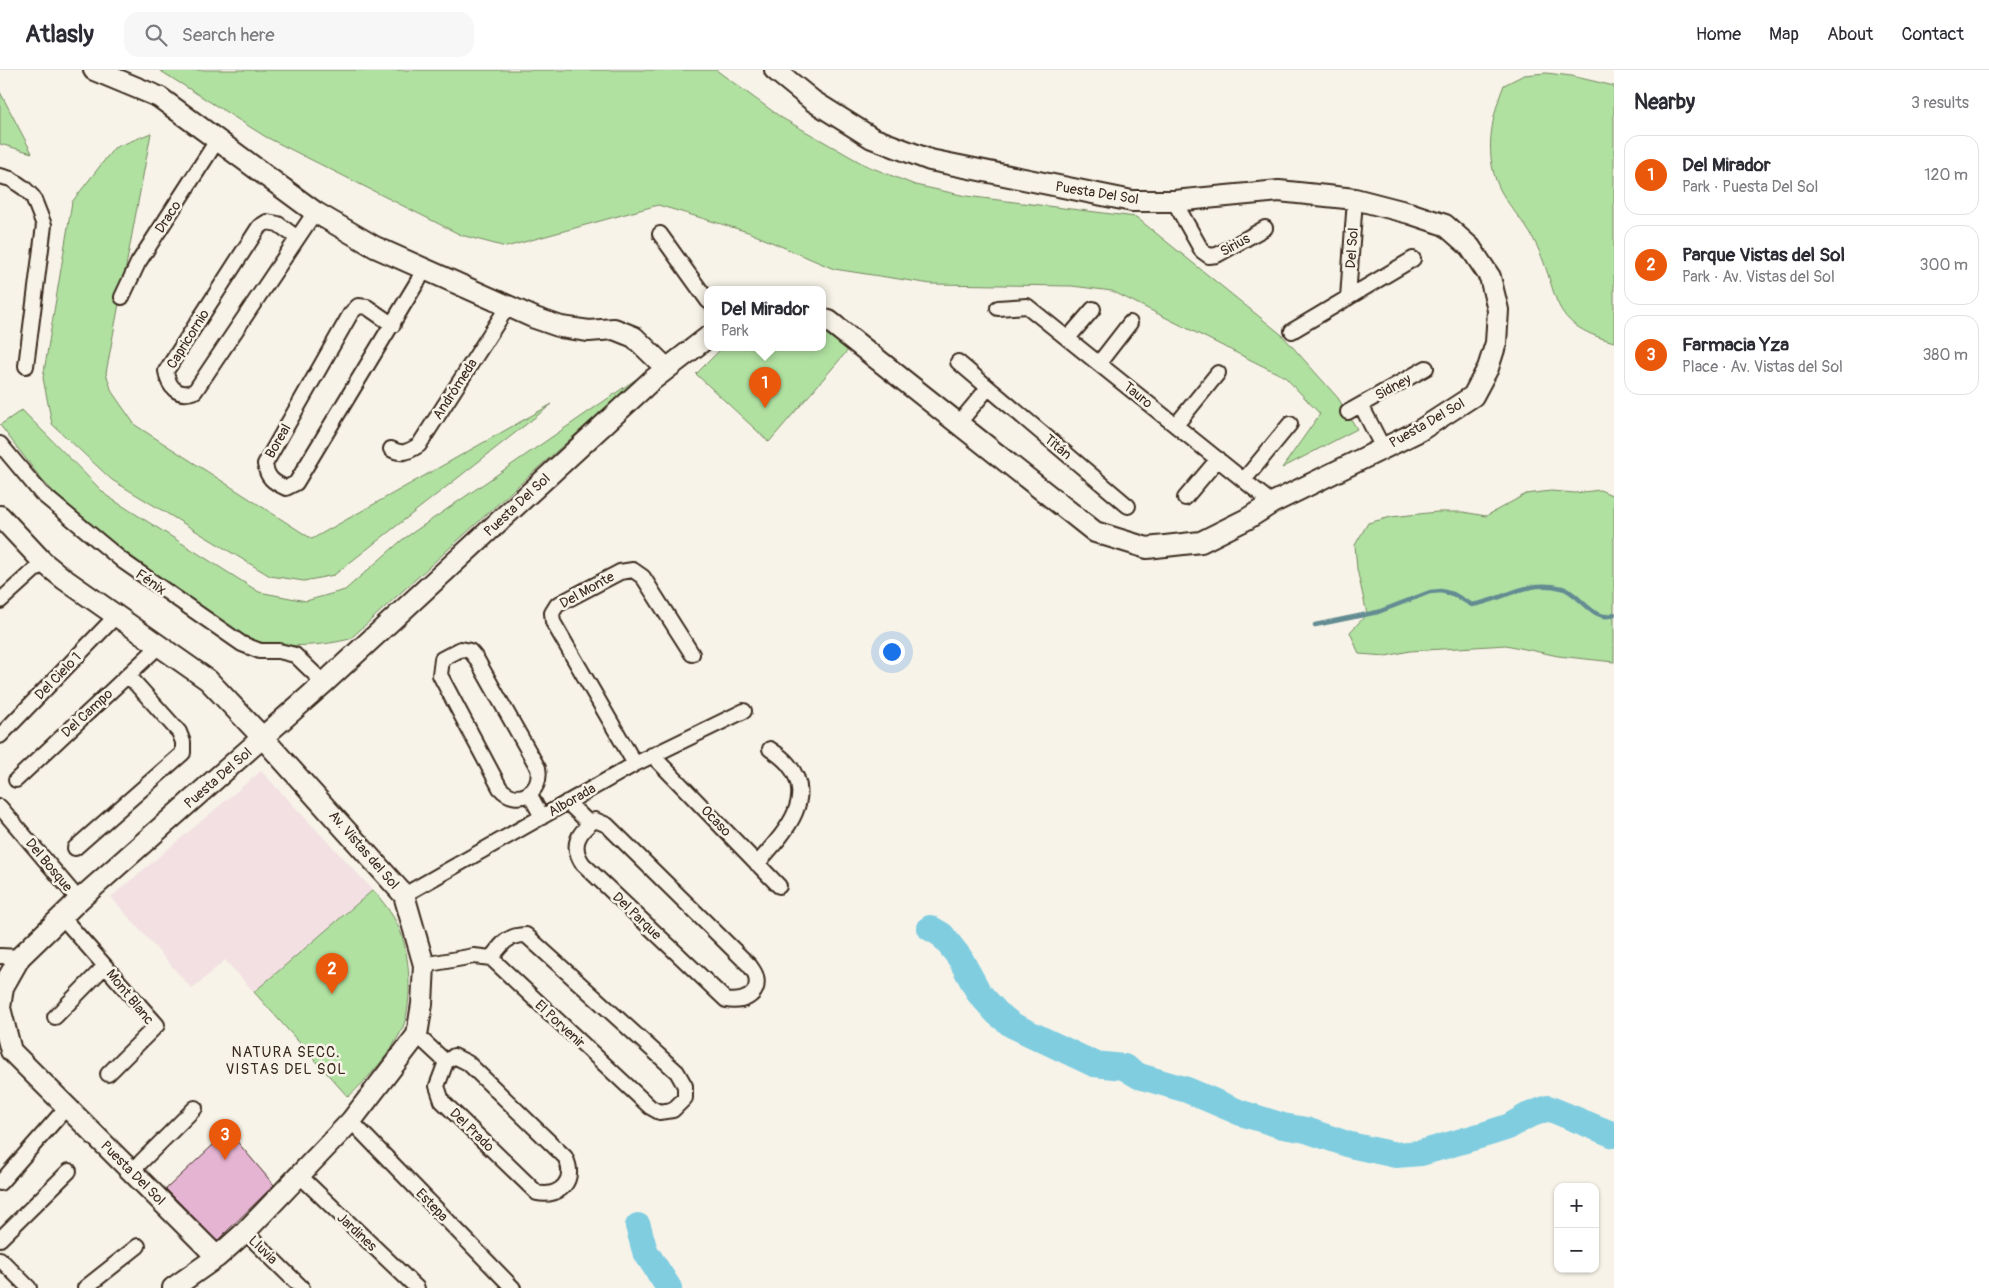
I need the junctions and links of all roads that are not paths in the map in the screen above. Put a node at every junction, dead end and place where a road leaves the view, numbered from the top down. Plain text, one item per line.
1 (94, 70) edge
2 (775, 70) edge
3 (218, 139) junction
4 (0, 176) edge
5 (1355, 199) junction
6 (1174, 201) junction
7 (315, 212) junction
8 (1265, 228) dead end
9 (660, 234) dead end
10 (296, 237) junction
11 (1413, 259) dead end
12 (424, 271) junction
13 (704, 295) edge
14 (122, 296) dead end
15 (1348, 298) junction
16 (508, 306) junction
17 (998, 308) dead end
18 (1093, 309) dead end
19 (826, 320) edge
20 (1130, 323) dead end
21 (393, 324) junction
22 (1292, 331) dead end
23 (1068, 338) junction
24 (704, 340) edge
25 (958, 362) dead end
26 (1099, 363) junction
27 (26, 366) dead end
28 (666, 368) junction
29 (1426, 368) dead end
30 (1218, 373) dead end
31 (988, 388) junction
32 (1360, 405) junction
33 (1348, 412) dead end
34 (958, 424) junction
35 (1290, 424) dead end
36 (1176, 425) junction
37 (0, 444) edge
38 (390, 448) dead end
39 (1383, 448) junction
40 (1218, 459) junction
41 (1244, 480) junction
42 (1185, 498) dead end
43 (1272, 502) junction
44 (1128, 506) dead end
45 (3, 526) edge
46 (43, 562) junction
47 (0, 601) edge
48 (116, 616) junction
49 (159, 646) junction
50 (692, 654) dead end
51 (128, 675) junction
52 (324, 683) junction
53 (744, 711) dead end
54 (0, 736) edge
55 (263, 738) junction
56 (770, 749) dead end
57 (652, 755) junction
58 (635, 764) junction
59 (16, 780) dead end
60 (529, 793) junction
61 (567, 802) junction
62 (0, 807) edge
63 (542, 817) junction
64 (6, 821) edge
65 (590, 824) junction
66 (74, 848) dead end
67 (757, 864) junction
68 (779, 886) dead end
69 (404, 895) junction
70 (79, 900) junction
71 (62, 917) junction
72 (0, 956) edge
73 (20, 957) junction
74 (491, 958) junction
75 (424, 965) junction
76 (105, 966) junction
77 (55, 1017) dead end
78 (417, 1035) junction
79 (6, 1054) edge
80 (446, 1062) junction
81 (108, 1074) dead end
82 (66, 1108) junction
83 (195, 1108) dead end
84 (351, 1121) junction
85 (70, 1171) dead end
86 (132, 1171) junction
87 (299, 1175) junction
88 (0, 1183) edge
89 (245, 1232) junction
90 (0, 1239) edge
91 (138, 1246) dead end
92 (216, 1257) junction
93 (0, 1259) edge
94 (182, 1286) edge
95 (29, 1288) edge
96 (85, 1288) edge
97 (302, 1288) edge
98 (417, 1288) edge
99 (513, 1288) edge

1 - 3 street
2 - 6 street, Puesta Del Sol
3 - 7 street
3 - 14 street, Draco
4 - 27 street
5 - 6 street, Puesta Del Sol
5 - 15 street, Del Sol
5 - 39 street, Puesta Del Sol
6 - 8 street, Sirius
7 - 10 street, Capricornio
7 - 12 street
9 - 13 street
10 - 10 street, Capricornio
11 - 15 street
12 - 16 street
12 - 21 street, Boreal
15 - 22 street
16 - 28 street
16 - 38 street, Andrómeda
17 - 23 street, Tauro
18 - 23 street
19 - 34 street, Puesta Del Sol
20 - 26 street
21 - 21 street, Boreal
23 - 26 street, Tauro
24 - 28 street, Puesta Del Sol
25 - 31 street, Titán
26 - 36 street, Tauro
28 - 52 street, Puesta Del Sol
29 - 32 street, Sidney
30 - 36 street
31 - 34 street
31 - 44 street, Titán
32 - 33 street, Sidney
32 - 39 street, Sidney
34 - 43 street, Puesta Del Sol
35 - 41 street
36 - 40 street, Tauro
37 - 52 street, Fénix
39 - 43 street, Puesta Del Sol
40 - 41 street, Tauro
40 - 42 street
41 - 43 street, Tauro
45 - 46 street, Av. Vistas del Sol
46 - 47 street
46 - 48 street, Av. Vistas del Sol
48 - 49 street, Av. Vistas del Sol
48 - 54 street, Del Cielo 1
49 - 51 street, Del Campo
49 - 55 street, Av. Vistas del Sol
50 - 58 street, Del Monte
51 - 59 street, Del Campo
51 - 66 street
52 - 55 street, Puesta Del Sol
53 - 57 street, Alborada
55 - 69 street, Av. Vistas del Sol
55 - 70 street, Puesta Del Sol
56 - 67 street
57 - 58 street, Alborada
57 - 67 street, Ocaso
58 - 61 street, Alborada
60 - 60 street
60 - 63 street
61 - 63 street, Alborada
61 - 65 street
62 - 64 street, Del Bosque
63 - 69 street, Alborada
64 - 70 street, Del Bosque
65 - 65 street, Del Parque
67 - 68 street, Ocaso
69 - 75 street, Av. Vistas del Sol
70 - 71 street, Puesta Del Sol
71 - 73 street, Puesta Del Sol
71 - 76 street, Mont Blanc
72 - 73 street
73 - 79 street, Puesta Del Sol
74 - 74 street, El Porvenir
74 - 75 street
75 - 78 street, Av. Vistas del Sol
76 - 77 street
76 - 81 street, Mont Blanc
78 - 80 street
78 - 84 street, Av. Vistas del Sol
79 - 82 street, Puesta Del Sol
80 - 80 street, Del Prado
82 - 86 street, Puesta Del Sol
82 - 88 street
83 - 86 street
84 - 87 street, Av. Vistas del Sol
84 - 99 street, Estepa
85 - 90 street
86 - 92 street, Puesta Del Sol
87 - 89 street, Av. Vistas del Sol
87 - 98 street, Jardines
89 - 92 street, Av. Vistas del Sol
89 - 97 street, Lluvia
91 - 96 street
92 - 94 street, Av. Vistas del Sol
93 - 95 street

